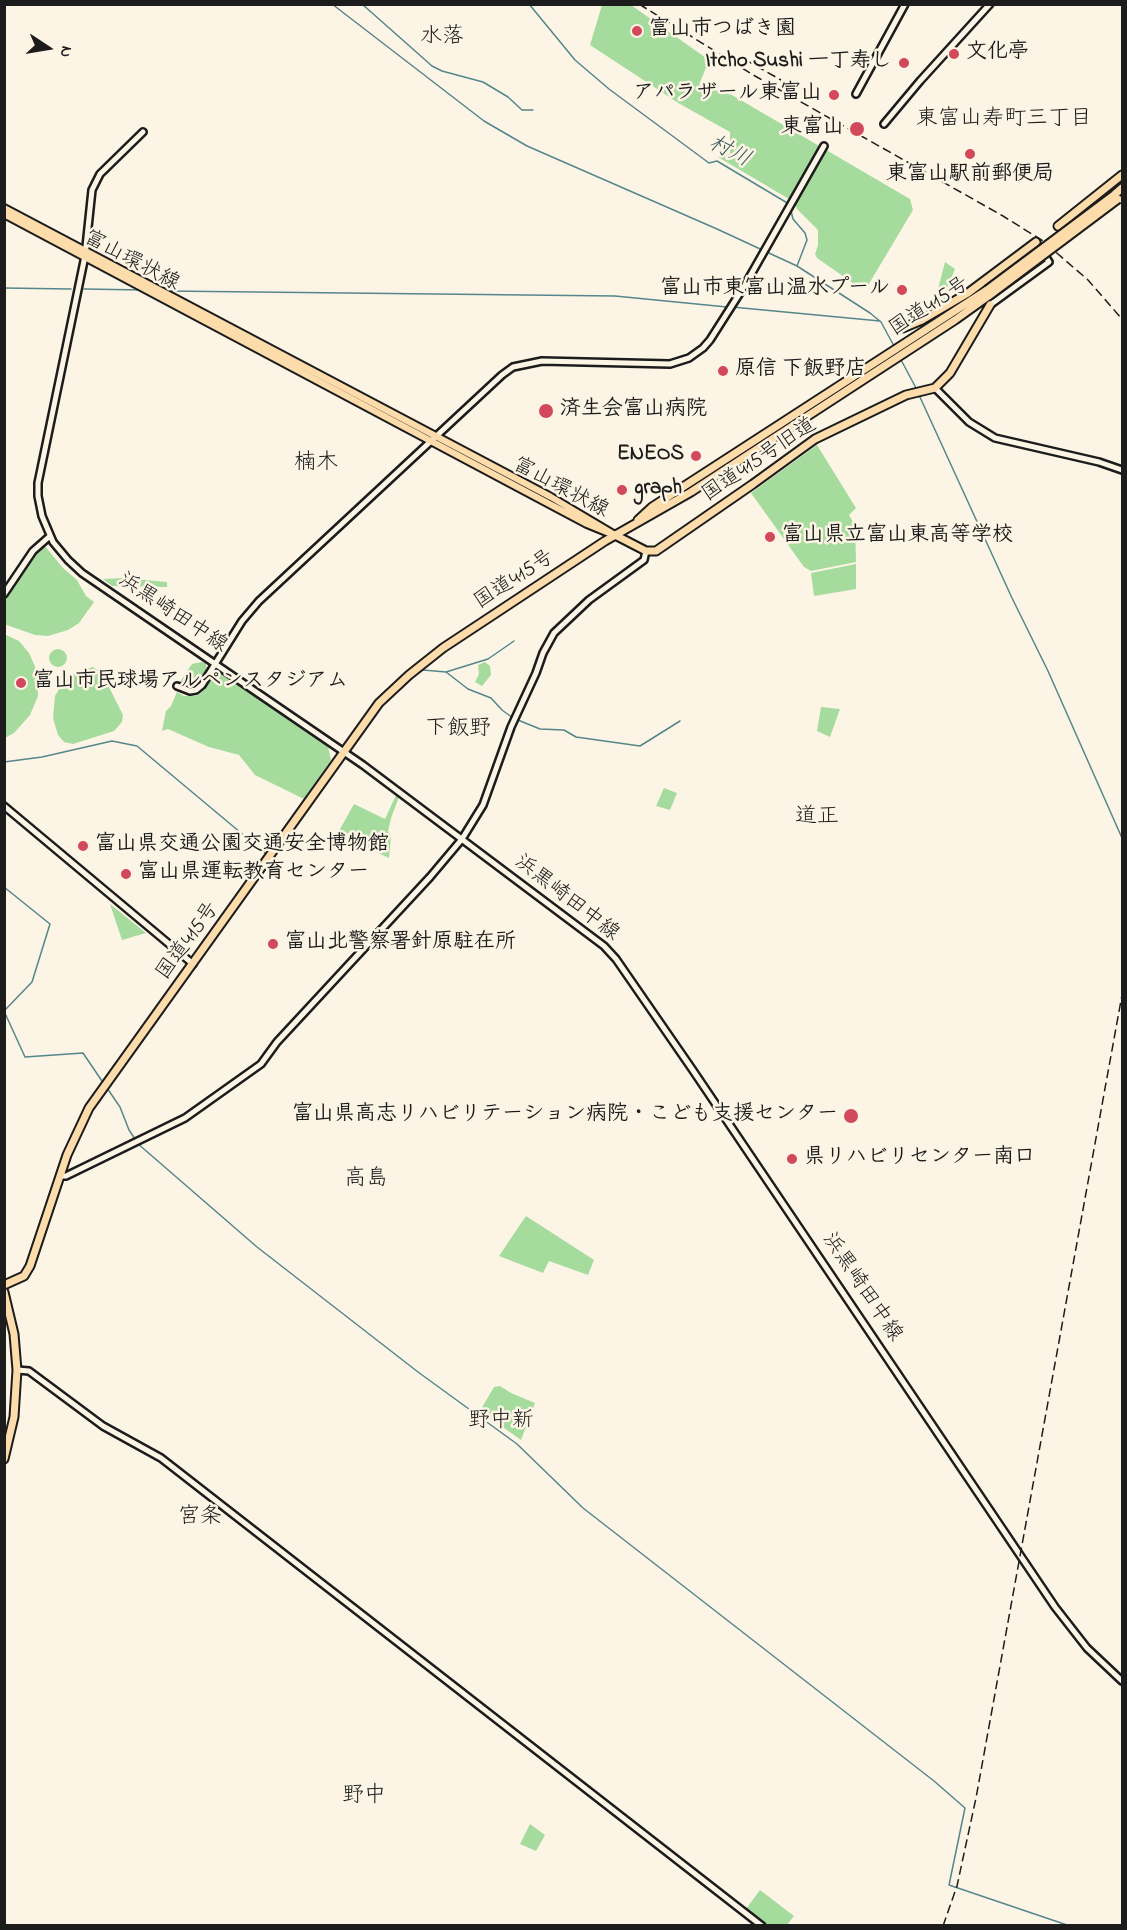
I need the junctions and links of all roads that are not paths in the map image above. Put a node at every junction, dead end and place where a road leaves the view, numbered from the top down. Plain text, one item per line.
1 (905, 4) edge
2 (990, 4) edge
3 (856, 94) dead end
4 (884, 124) dead end
5 (143, 132) dead end
6 (824, 146) dead end
7 (1122, 175) edge
8 (1122, 188) edge
9 (1118, 196) edge
10 (4, 208) edge
11 (4, 214) edge
12 (1058, 226) dead end
13 (1036, 242) joint
14 (85, 254) junction
15 (990, 305) joint
16 (903, 328) dead end
17 (935, 388) junction
18 (434, 439) junction
19 (1122, 470) edge
20 (50, 536) junction
21 (615, 536) junction
22 (646, 551) junction
23 (4, 594) edge
24 (216, 663) junction
25 (177, 686) dead end
26 (343, 751) junction
27 (4, 806) edge
28 (462, 839) junction
29 (193, 964) junction
30 (60, 1176) junction
31 (4, 1285) edge
32 (4, 1292) edge
33 (17, 1370) junction
34 (4, 1459) edge
35 (1122, 1681) edge
36 (762, 1926) edge

1 - 3 street
2 - 4 street
5 - 14 street, 浜黒崎田中線
6 - 18 street
7 - 12 highway
8 - 9 highway, 国道415号
9 - 21 highway, 国道415号, bridge
10 - 14 main road, 富山環状線
11 - 14 main road, 富山環状線
13 - 15 street
13 - 16 highway, 国道415号
14 - 18 main road, 富山環状線
14 - 20 street, 浜黒崎田中線
15 - 17 highway
17 - 19 street
17 - 22 highway, 国道415号旧道
18 - 21 main road, 富山環状線
18 - 24 street
20 - 23 street
20 - 24 street, 浜黒崎田中線
21 - 22 highway
21 - 26 highway, 国道415号
22 - 28 street
24 - 25 street
24 - 26 street, 浜黒崎田中線
26 - 28 street, 浜黒崎田中線
26 - 29 highway, 国道415号
27 - 29 street
28 - 30 street
28 - 35 street, 浜黒崎田中線
29 - 30 highway, 国道415号
30 - 31 highway, 国道415号
32 - 33 highway
33 - 34 highway
33 - 36 street

